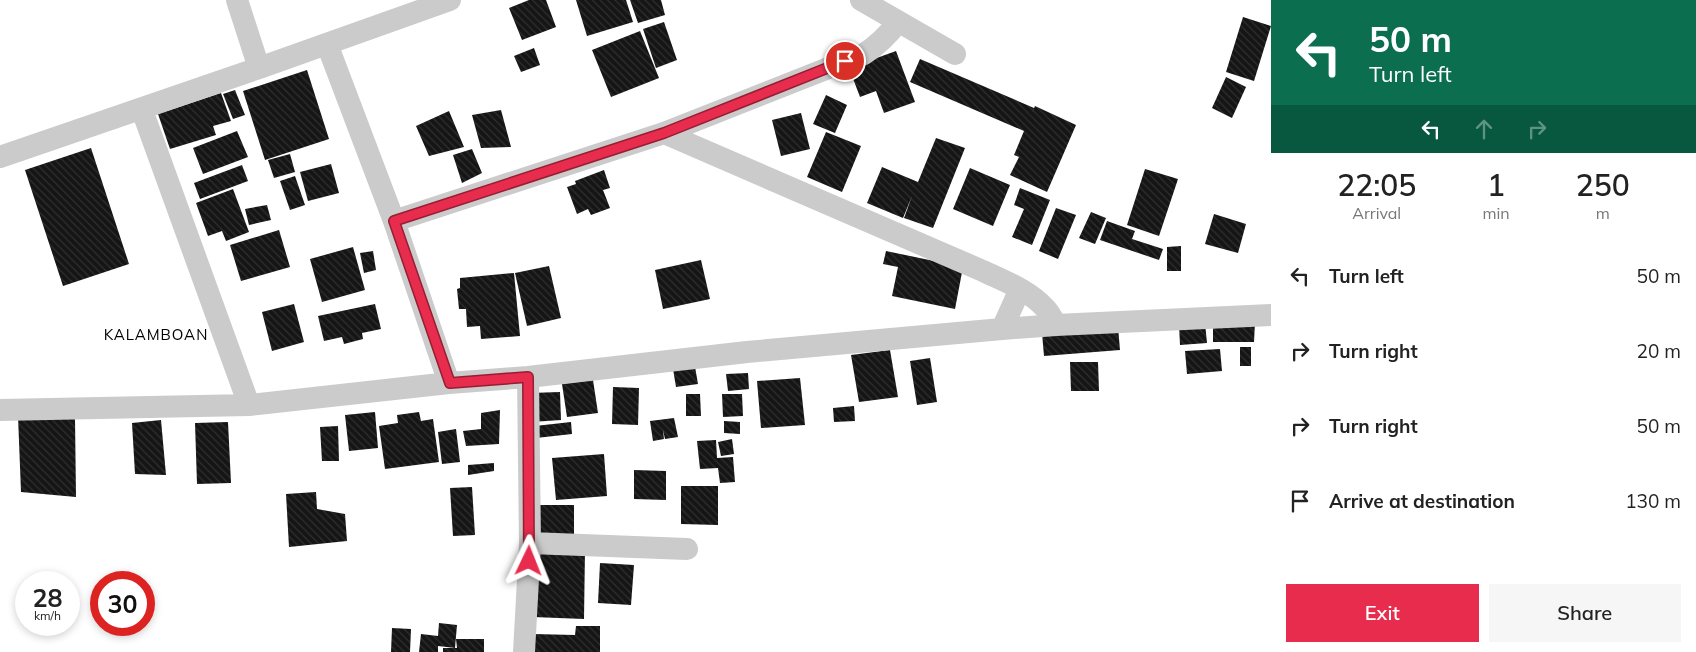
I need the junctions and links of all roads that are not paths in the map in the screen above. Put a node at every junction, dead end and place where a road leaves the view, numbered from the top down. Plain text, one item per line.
1 (238, 0) edge
2 (450, 0) edge
3 (860, 0) edge
4 (898, 22) junction
5 (327, 44) junction
6 (955, 54) dead end
7 (259, 68) junction
8 (142, 110) junction
9 (664, 133) junction
10 (0, 157) edge
11 (394, 221) junction
12 (1020, 289) junction
13 (1271, 315) edge
14 (1056, 325) junction
15 (1002, 329) junction
16 (528, 377) junction
17 (450, 383) junction
18 (249, 405) junction
19 (0, 410) edge
20 (530, 543) junction
21 (687, 549) dead end
22 (524, 652) edge

1 - 7 street
2 - 5 street
3 - 4 street
4 - 6 street
4 - 9 street
5 - 7 street
5 - 11 street
7 - 8 street
8 - 10 street
8 - 18 street
9 - 11 street
9 - 12 street
11 - 17 street
12 - 14 street
12 - 15 street
13 - 14 street
14 - 15 street
15 - 16 street
16 - 17 street
16 - 20 street
17 - 18 street
18 - 19 street
20 - 21 street
20 - 22 street

